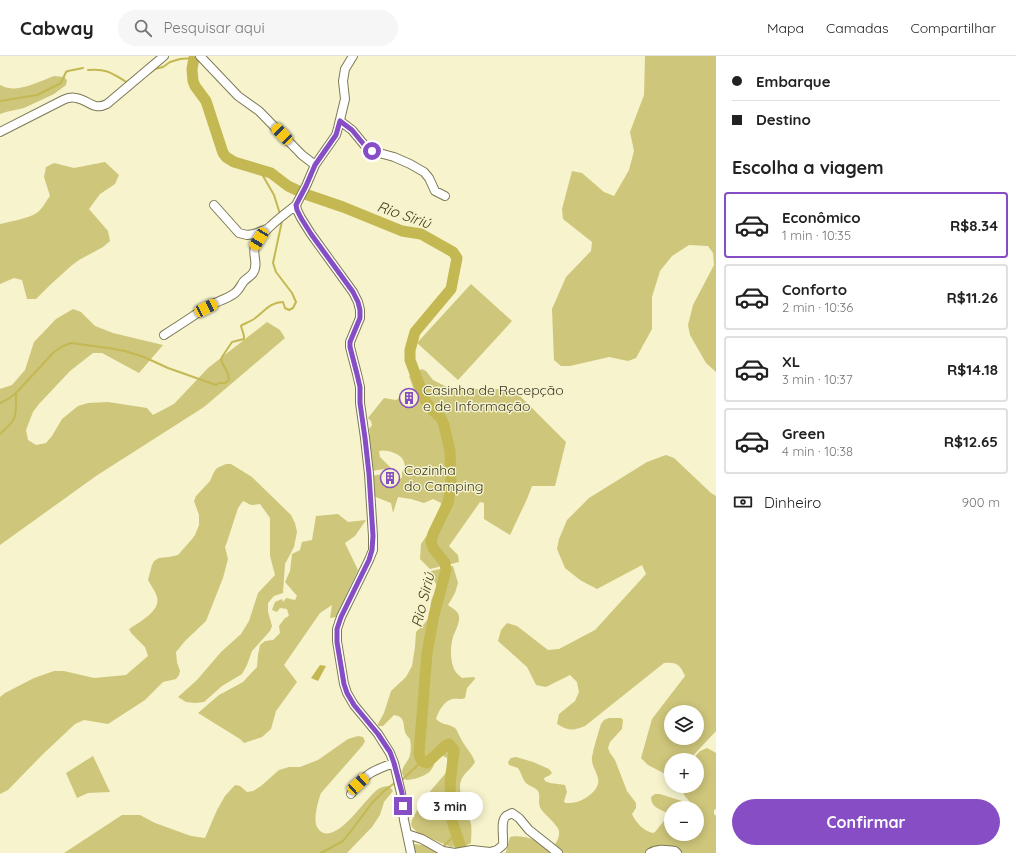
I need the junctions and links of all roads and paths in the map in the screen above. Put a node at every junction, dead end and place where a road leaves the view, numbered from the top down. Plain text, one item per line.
1 (164, 56) edge
2 (353, 56) edge
3 (202, 58) edge
4 (340, 121) junction
5 (0, 132) edge
6 (315, 165) junction
7 (445, 196) dead end
8 (214, 205) dead end
9 (296, 205) junction
10 (268, 229) junction
11 (164, 335) dead end
12 (394, 763) junction
13 (351, 794) dead end
14 (407, 834) junction
15 (466, 851) edge
16 (411, 853) edge
17 (558, 853) edge
18 (650, 853) edge
19 (677, 853) edge

1 - 5 street
2 - 4 street
3 - 6 street
4 - 6 street
4 - 7 street
6 - 9 street
8 - 10 street
9 - 10 street
9 - 12 street
10 - 11 street
12 - 13 street
12 - 14 street
14 - 15 street
14 - 16 street
15 - 17 street
18 - 19 street

